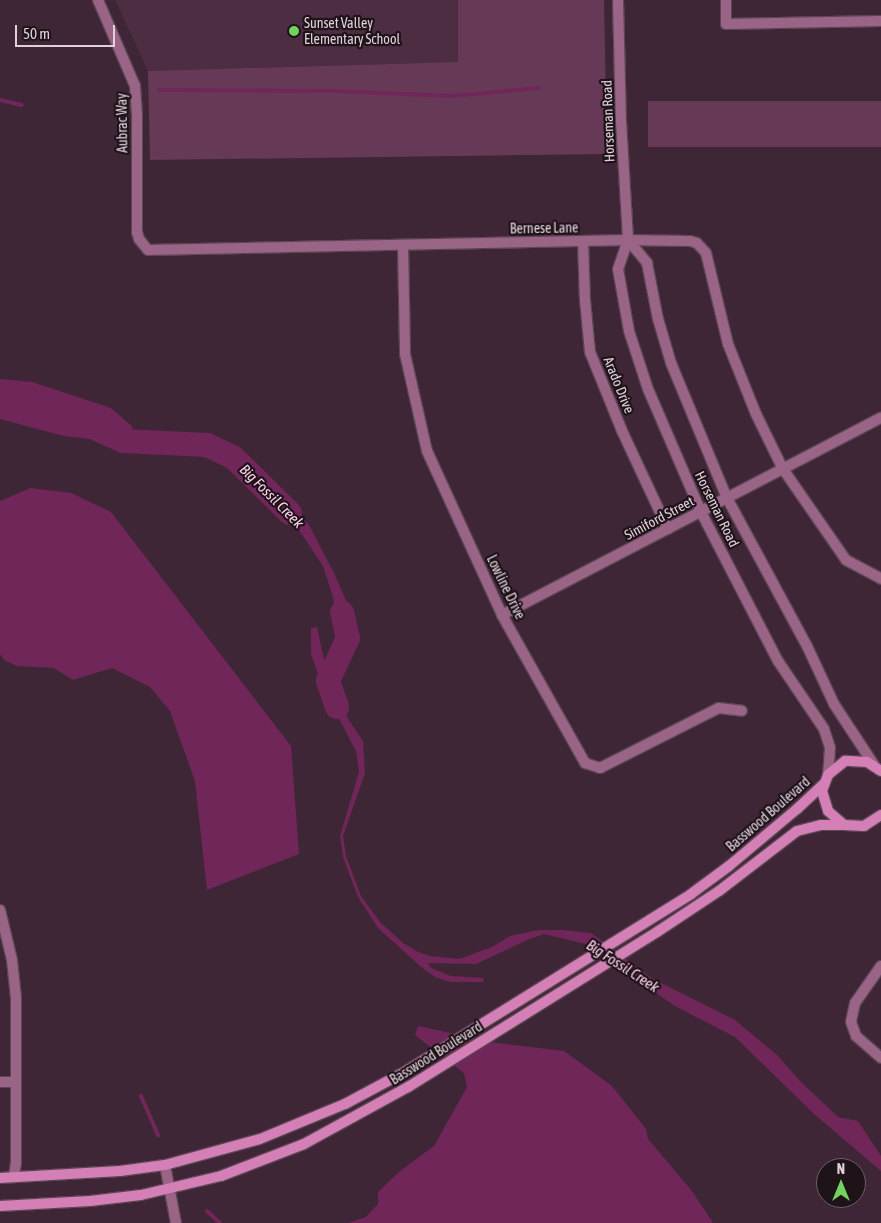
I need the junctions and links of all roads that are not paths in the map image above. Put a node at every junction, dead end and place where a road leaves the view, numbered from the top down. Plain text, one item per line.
1 (98, 0) edge
2 (618, 0) edge
3 (726, 0) edge
4 (881, 21) edge
5 (628, 240) junction
6 (582, 241) junction
7 (403, 244) junction
8 (148, 250) joint
9 (881, 418) edge
10 (783, 469) junction
11 (727, 498) junction
12 (701, 512) junction
13 (668, 529) junction
14 (881, 579) edge
15 (502, 615) junction
16 (742, 711) dead end
17 (879, 769) edge
18 (826, 779) junction
19 (878, 819) edge
20 (844, 825) junction
21 (0, 910) edge
22 (3, 943) edge
23 (881, 966) edge
24 (881, 1058) edge
25 (0, 1082) edge
26 (15, 1082) junction
27 (164, 1165) junction
28 (14, 1176) junction
29 (0, 1178) edge
30 (169, 1189) junction
31 (0, 1206) edge
32 (176, 1223) edge

1 - 8 street, Aubrac Way
2 - 5 street, Horseman Road
3 - 4 street
5 - 6 street, Bernese Lane
5 - 10 street, Bernese Lane
5 - 11 street, Horseman Road
5 - 12 street, Horseman Road
6 - 7 street, Bernese Lane
6 - 13 street, Arado Drive
7 - 8 street, Bernese Lane
7 - 15 street, Lowline Drive
9 - 10 street, Simiford Street
10 - 11 street, Simiford Street
10 - 14 street, Bernese Lane
11 - 12 street, Simiford Street
11 - 17 street, Horseman Road
12 - 13 street, Simiford Street
12 - 18 street, Horseman Road
13 - 15 street, Simiford Street
15 - 16 street, Lowline Drive
17 - 18 main road, Basswood Boulevard
18 - 20 main road
18 - 27 main road, Basswood Boulevard
19 - 20 main road, Basswood Boulevard
20 - 30 main road, Basswood Boulevard
21 - 22 street
22 - 26 street
23 - 24 street
25 - 26 street
26 - 28 street
27 - 28 main road, Basswood Boulevard
27 - 30 street
28 - 29 main road, Basswood Boulevard
30 - 31 main road, Basswood Boulevard
30 - 32 street

